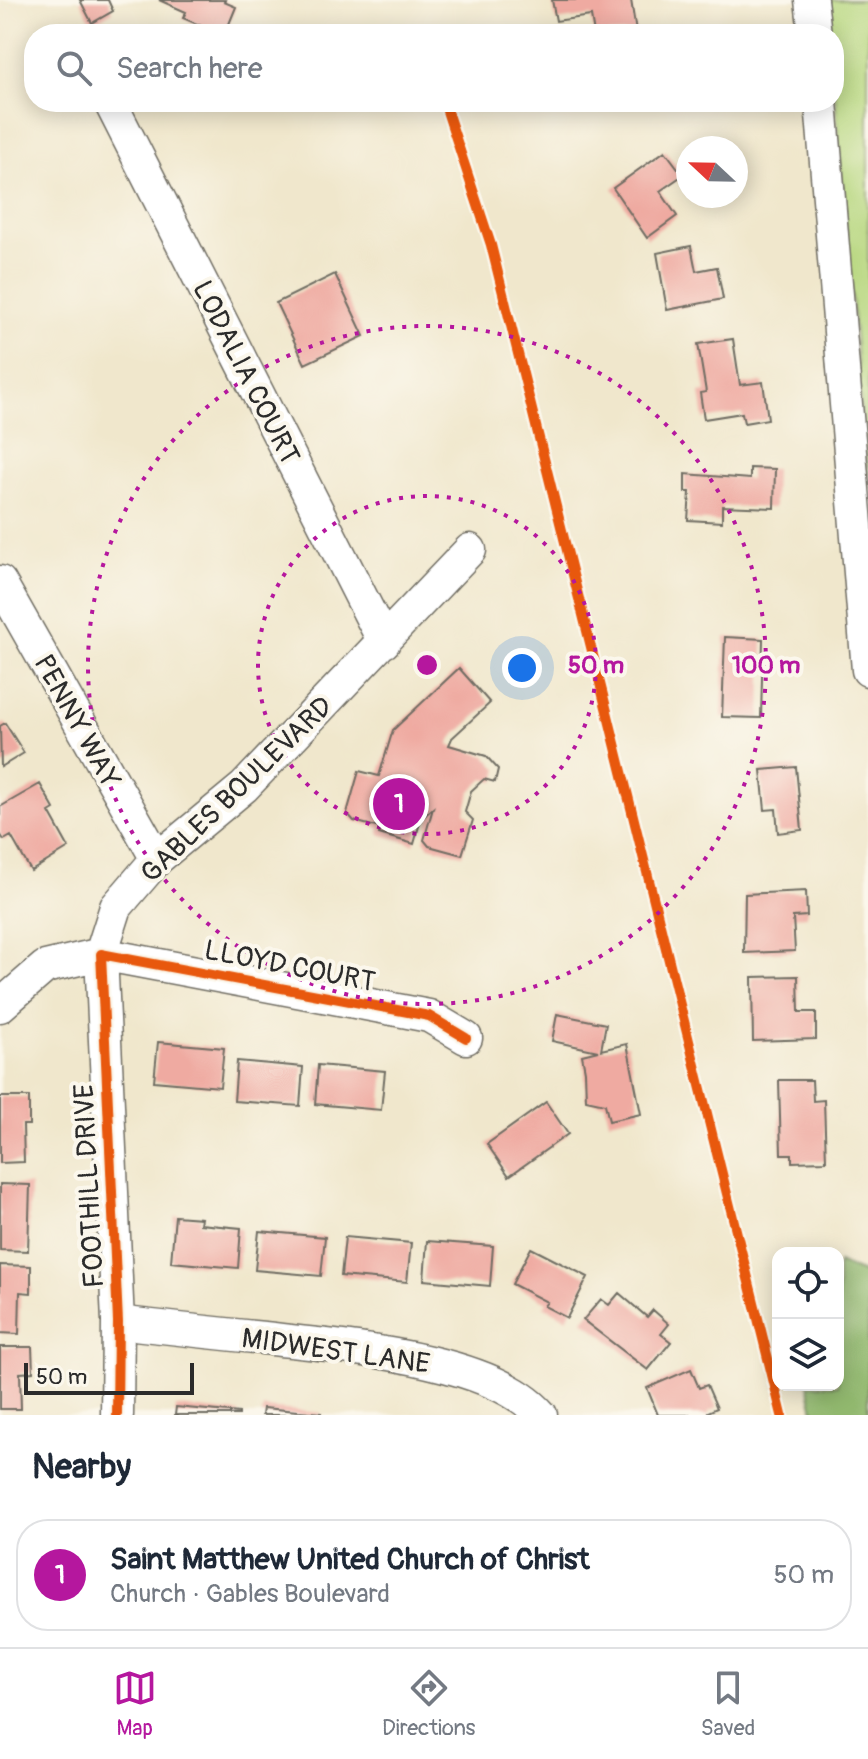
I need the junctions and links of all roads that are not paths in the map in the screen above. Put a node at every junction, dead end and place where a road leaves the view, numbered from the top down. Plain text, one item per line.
1 (811, 0) edge
2 (814, 24) edge
3 (115, 112) edge
4 (822, 112) edge
5 (470, 550) dead end
6 (0, 582) edge
7 (384, 642) junction
8 (868, 670) edge
9 (157, 859) junction
10 (101, 954) junction
11 (0, 1006) edge
12 (466, 1038) dead end
13 (118, 1322) junction
14 (117, 1415) edge
15 (541, 1415) edge

1 - 2 street
3 - 7 street, LODALIA COURT
4 - 8 street
5 - 7 street, GABLES BOULEVARD
6 - 9 street, PENNY WAY
7 - 9 street, GABLES BOULEVARD
9 - 10 street, GABLES BOULEVARD
10 - 11 street
10 - 12 street, LLOYD COURT
10 - 13 street, FOOTHILL DRIVE
13 - 14 street, FOOTHILL DRIVE
13 - 15 street, MIDWEST LANE

